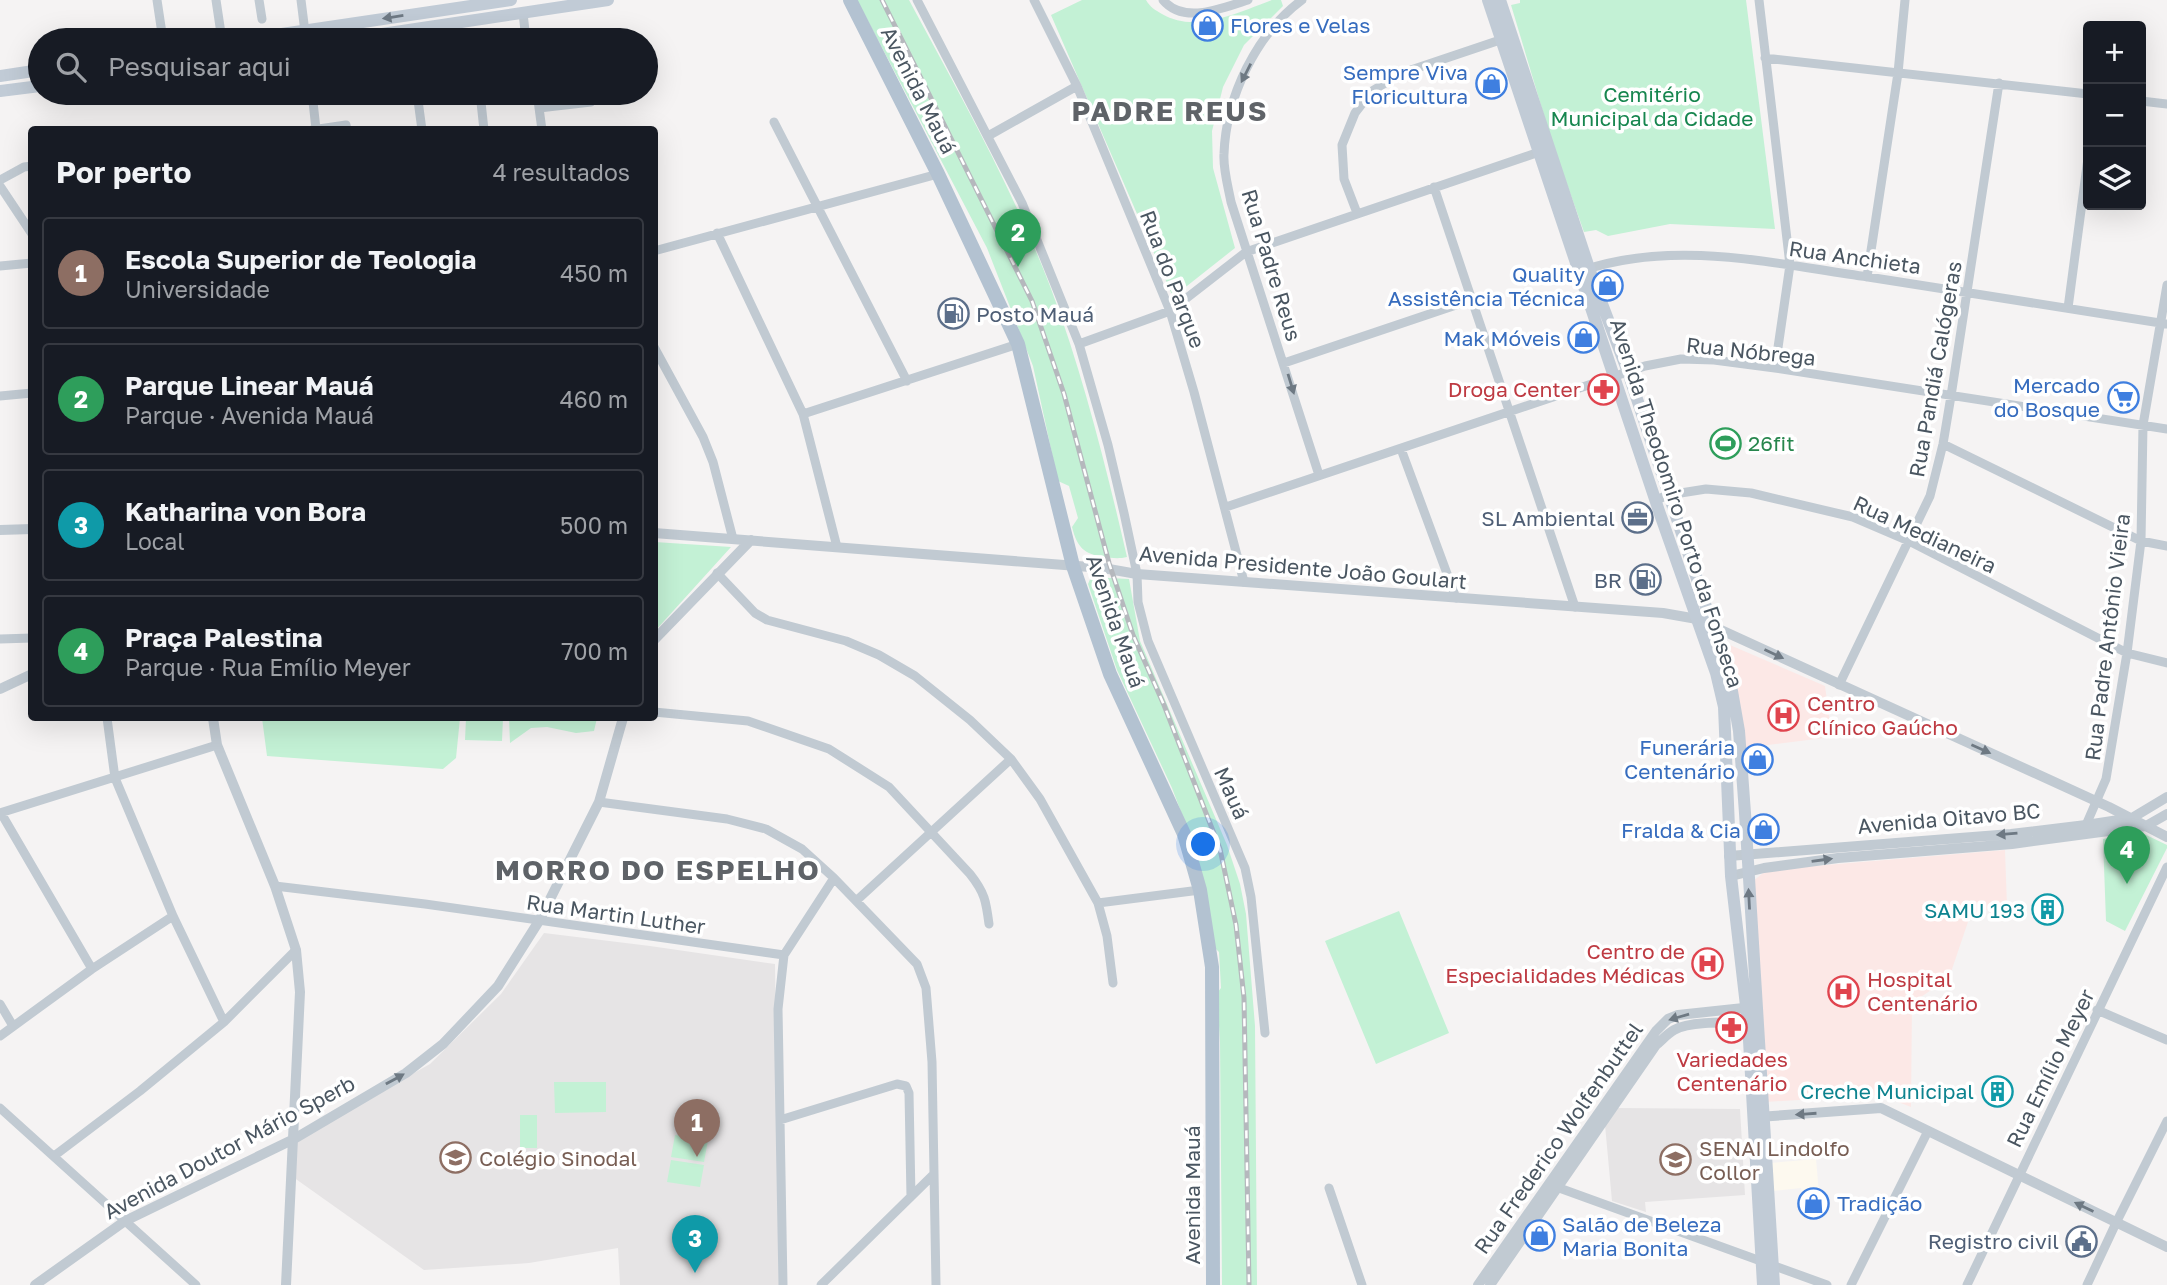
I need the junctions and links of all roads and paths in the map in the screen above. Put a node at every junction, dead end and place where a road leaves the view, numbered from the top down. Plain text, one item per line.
1 (158, 0) edge
2 (216, 0) edge
3 (259, 0) edge
4 (300, 0) edge
5 (511, 0) edge
6 (608, 0) edge
7 (850, 0) edge
8 (917, 0) edge
9 (1034, 0) edge
10 (1163, 0) edge
11 (1248, 0) edge
12 (1302, 0) edge
13 (1488, 0) edge
14 (1500, 0) edge
15 (1759, 0) edge
16 (1905, 0) edge
17 (460, 4) edge
18 (551, 4) edge
19 (523, 13) junction
20 (262, 19) dead end
21 (463, 22) junction
22 (162, 28) edge
23 (220, 28) edge
24 (305, 28) edge
25 (341, 28) edge
26 (438, 28) edge
27 (525, 28) edge
28 (1506, 38) junction
29 (1765, 58) junction
30 (28, 72) edge
31 (1898, 73) junction
32 (0, 76) edge
33 (1999, 83) junction
34 (1077, 86) junction
35 (28, 88) edge
36 (0, 91) edge
37 (2083, 93) edge
38 (2146, 102) edge
39 (2167, 104) edge
40 (313, 105) edge
41 (419, 105) edge
42 (481, 105) edge
43 (539, 105) edge
44 (566, 105) edge
45 (540, 108) junction
46 (774, 122) dead end
47 (314, 126) edge
48 (421, 126) edge
49 (484, 126) edge
50 (542, 126) edge
51 (988, 135) junction
52 (1544, 150) junction
53 (28, 166) edge
54 (938, 174) junction
55 (0, 180) edge
56 (0, 186) edge
57 (1434, 187) junction
58 (2083, 196) edge
59 (818, 205) junction
60 (1357, 213) junction
61 (28, 228) edge
62 (717, 233) junction
63 (658, 250) edge
64 (1246, 252) junction
65 (28, 263) edge
66 (1790, 265) junction
67 (0, 266) edge
68 (1584, 270) junction
69 (1867, 277) junction
70 (2167, 285) edge
71 (1968, 292) junction
72 (1471, 300) junction
73 (2068, 309) junction
74 (1170, 311) junction
75 (2163, 323) edge
76 (1018, 344) junction
77 (1079, 344) junction
78 (658, 354) edge
79 (1284, 363) junction
80 (1775, 368) junction
81 (1622, 374) junction
82 (907, 381) junction
83 (28, 393) edge
84 (0, 396) edge
85 (1951, 396) junction
86 (1509, 412) junction
87 (803, 414) junction
88 (2143, 425) junction
89 (2167, 429) edge
90 (1943, 444) junction
91 (1401, 449) junction
92 (1319, 475) junction
93 (1662, 497) junction
94 (1226, 507) junction
95 (28, 529) edge
96 (0, 530) edge
97 (658, 533) edge
98 (733, 539) junction
99 (751, 540) junction
100 (1909, 541) junction
101 (2141, 541) junction
102 (2167, 546) edge
103 (837, 547) junction
104 (1073, 566) junction
105 (718, 573) junction
106 (1137, 574) junction
107 (1244, 582) junction
108 (1692, 584) junction
109 (1456, 598) junction
110 (1575, 607) junction
111 (1697, 619) junction
112 (1712, 626) junction
113 (658, 636) edge
114 (28, 638) edge
115 (0, 639) edge
116 (2127, 653) junction
117 (2167, 663) edge
118 (1722, 671) junction
119 (28, 676) edge
120 (1839, 685) junction
121 (0, 689) edge
122 (658, 712) edge
123 (107, 721) edge
124 (213, 721) edge
125 (622, 721) edge
126 (217, 745) junction
127 (1740, 745) junction
128 (1726, 746) junction
129 (1011, 759) junction
130 (115, 778) junction
131 (1743, 778) junction
132 (1728, 779) junction
133 (2167, 797) edge
134 (599, 802) junction
135 (2097, 802) junction
136 (0, 813) edge
137 (2167, 814) edge
138 (2132, 818) junction
139 (2087, 825) junction
140 (2146, 826) junction
141 (931, 833) junction
142 (2053, 834) junction
143 (2167, 837) edge
144 (1746, 855) junction
145 (1729, 856) junction
146 (2167, 867) edge
147 (1747, 872) junction
148 (1731, 876) junction
149 (834, 878) junction
150 (275, 886) junction
151 (1200, 890) junction
152 (856, 901) junction
153 (1098, 903) junction
154 (173, 916) junction
155 (539, 921) junction
156 (989, 924) dead end
157 (1745, 939) junction
158 (296, 950) junction
159 (784, 955) junction
160 (92, 969) junction
161 (1113, 983) dead end
162 (0, 1004) edge
163 (1751, 1007) junction
164 (2097, 1010) junction
165 (223, 1022) junction
166 (1752, 1023) junction
167 (13, 1026) junction
168 (1265, 1033) dead end
169 (0, 1036) edge
170 (2167, 1040) edge
171 (1614, 1100) junction
172 (0, 1108) edge
173 (1758, 1117) junction
174 (780, 1121) junction
175 (2167, 1121) edge
176 (1928, 1131) junction
177 (294, 1139) junction
178 (54, 1156) junction
179 (934, 1174) junction
180 (2019, 1174) junction
181 (1554, 1186) junction
182 (1329, 1188) dead end
183 (911, 1197) junction
184 (125, 1221) junction
185 (2116, 1223) junction
186 (2167, 1247) edge
187 (1767, 1263) junction
188 (1491, 1281) edge
189 (40, 1283) edge
190 (196, 1285) edge
191 (286, 1285) edge
192 (783, 1285) edge
193 (821, 1285) edge
194 (936, 1285) edge
195 (1213, 1285) edge
196 (1362, 1285) edge
197 (1478, 1285) edge
198 (1763, 1285) edge
199 (1774, 1285) edge
200 (1827, 1285) edge
201 (1851, 1285) edge
202 (1966, 1285) edge
203 (2087, 1285) edge

1 - 22 street
2 - 23 street
3 - 20 street
4 - 24 street
5 - 17 main road
6 - 18 main road
7 - 54 main road, Avenida Mauá
8 - 51 street, Avenida Mauá
9 - 34 street, Rua do Parque
10 - 11 street
12 -> 64 street, Rua Padre Reus
13 - 28 main road, Avenida Theodomiro Porto da Fonseca
14 - 28 main road, Avenida Theodomiro Porto da Fonseca
15 - 29 street
16 - 31 street
17 - 21 street
17 -> 25 main road
18 - 19 main road
19 - 21 main road
19 - 27 street
21 - 26 main road
28 - 52 main road, Avenida Theodomiro Porto da Fonseca
28 - 60 street
29 - 31 street
29 - 66 street
30 - 32 main road
31 - 33 street
31 - 69 street
33 - 37 street
33 - 71 street, Rua Pandiá Calógeras
34 - 51 street
34 - 74 street, Rua do Parque
35 - 36 main road
38 - 39 street
40 - 47 street
41 - 48 street
42 - 49 street
43 - 45 street
44 - 45 street
45 - 50 street
46 - 59 street
51 - 77 street, Avenida Mauá
52 - 57 street
52 - 68 main road, Avenida Theodomiro Porto da Fonseca
53 - 55 street
54 - 59 street
54 - 76 main road, Avenida Mauá
56 - 61 street
57 - 60 street
57 - 72 street
58 - 73 street
59 - 62 street
59 - 82 street
60 - 64 street
62 - 63 street
62 - 87 street
64 - 74 street
64 - 79 street, Rua Padre Reus
65 - 67 street
66 - 68 street, Rua Anchieta
66 - 69 street, Rua Anchieta
66 - 80 street
68 - 81 main road, Avenida Theodomiro Porto da Fonseca
69 - 71 street, Rua Anchieta
70 - 75 street, Rua Padre Antônio Vieira
71 - 73 street, Rua Anchieta
71 - 85 street, Rua Pandiá Calógeras
72 - 79 street
72 - 86 street
73 - 75 street, Rua Anchieta
74 - 77 street
74 - 94 street, Rua do Parque
75 - 88 street, Rua Padre Antônio Vieira
76 - 82 street
76 - 104 main road, Avenida Mauá
77 - 106 street, Avenida Mauá
78 - 98 street
79 -> 92 street, Rua Padre Reus
80 - 81 street, Rua Nóbrega
80 - 85 street, Rua Nóbrega
81 - 86 street, Rua Nóbrega
81 - 93 main road, Avenida Theodomiro Porto da Fonseca
82 - 87 street
83 - 84 street
85 - 88 street, Rua Nóbrega
85 - 90 street, Rua Pandiá Calógeras
86 - 91 street, Rua Nóbrega
86 - 110 street
87 - 103 street
88 - 89 street, Rua Nóbrega
88 - 101 street, Rua Padre Antônio Vieira
90 - 100 street, Rua Pandiá Calógeras
90 - 101 street
91 - 92 street, Rua Nóbrega
91 - 109 street
92 - 94 street, Rua Nóbrega
93 - 100 street, Rua Medianeira
93 - 108 main road, Avenida Theodomiro Porto da Fonseca
94 - 107 street, Rua do Parque
95 - 96 street
97 - 98 street, Avenida Presidente João Goulart
98 - 99 street, Avenida Presidente João Goulart
99 - 103 street, Avenida Presidente João Goulart
99 - 105 street
100 - 116 street, Rua Medianeira
100 - 120 street, Rua Pandiá Calógeras
101 - 102 street
101 - 116 street, Rua Padre Antônio Vieira
103 - 104 street, Avenida Presidente João Goulart
104 - 106 street, Avenida Presidente João Goulart
104 - 151 main road, Avenida Mauá
105 - 113 street
105 - 129 street
106 - 107 street, Avenida Presidente João Goulart
106 - 168 street, Mauá
107 - 109 street, Avenida Presidente João Goulart
108 - 111 main road, Avenida Theodomiro Porto da Fonseca
108 - 112 main road, Avenida Theodomiro Porto da Fonseca
109 - 110 street, Avenida Presidente João Goulart
110 - 111 street, Avenida Presidente João Goulart
111 - 112 street, Avenida Presidente João Goulart
111 - 118 main road, Avenida Theodomiro Porto da Fonseca
112 - 118 main road, Avenida Theodomiro Porto da Fonseca
112 -> 120 street, Avenida Presidente João Goulart
114 - 115 street
116 - 117 street, Rua Medianeira
116 - 135 street, Rua Padre Antônio Vieira
118 - 127 main road, Avenida Theodomiro Porto da Fonseca
118 - 128 main road, Avenida Theodomiro Porto da Fonseca
119 - 121 street
120 -> 135 street, Avenida Presidente João Goulart
122 - 141 street
123 - 130 street
124 - 126 street
125 - 134 street, Avenida Doutor Mário Sperb
126 - 130 street
126 - 150 street
127 - 128 main road
127 - 131 main road, Avenida Theodomiro Porto da Fonseca
128 - 132 main road, Avenida Theodomiro Porto da Fonseca
129 - 141 street
129 - 153 street
130 - 136 street
130 - 154 street
131 - 132 main road
131 - 144 main road, Avenida Theodomiro Porto da Fonseca
132 - 145 main road, Avenida Theodomiro Porto da Fonseca
133 - 138 street, Avenida Oitavo BC
134 - 149 street
134 - 155 street, Avenida Doutor Mário Sperb
135 - 138 street, Avenida Presidente João Goulart
135 - 139 street, Rua Padre Antônio Vieira
136 - 160 street
137 - 140 street, Avenida Oitavo BC
138 - 139 street, Avenida Oitavo BC
138 - 140 street, Avenida Presidente João Goulart
139 - 142 street, Avenida Oitavo BC
140 - 142 street, Avenida Oitavo BC
140 - 143 street, Avenida Presidente João Goulart
141 - 152 street
141 - 156 street
142 -> 144 street, Avenida Oitavo BC
147 -> 142 street, Avenida Oitavo BC
144 - 145 street, Avenida Oitavo BC
144 - 147 main road, Avenida Theodomiro Porto da Fonseca
145 - 148 main road, Avenida Theodomiro Porto da Fonseca
146 - 164 street, Rua Emílio Meyer
147 - 148 street, Avenida Oitavo BC
157 -> 147 main road, Avenida Theodomiro Porto da Fonseca
148 - 157 main road, Avenida Theodomiro Porto da Fonseca
149 - 152 street
149 - 159 street
150 - 155 street, Rua Martin Luther
150 - 158 street
151 - 153 street
151 - 195 main road, Avenida Mauá
152 - 179 street
153 - 161 street
154 - 160 street
154 - 165 street
155 - 159 street, Rua Martin Luther
177 -> 155 street, Avenida Doutor Mário Sperb
157 - 163 main road, Avenida Theodomiro Porto da Fonseca
158 - 165 street
158 - 177 street
159 - 174 street
160 - 167 street
162 - 167 street
163 - 166 main road, Avenida Theodomiro Porto da Fonseca
163 -> 171 street, Rua Frederico Wolfenbuttel
164 - 170 street
164 - 180 street, Rua Emílio Meyer
165 - 178 street
166 - 171 street, Rua Frederico Wolfenbuttel
166 - 173 main road, Avenida Theodomiro Porto da Fonseca
167 - 169 street
171 - 181 street, Rua Frederico Wolfenbuttel
172 - 178 street
176 -> 173 street
173 - 187 main road, Avenida Theodomiro Porto da Fonseca
174 - 183 street
174 - 192 street
175 - 185 street
176 - 180 street
176 - 201 street
177 - 184 street, Avenida Doutor Mário Sperb
177 - 191 street
178 - 184 street
179 - 183 street
179 - 194 street
185 -> 180 street
180 - 202 street, Rua Emílio Meyer
181 - 187 street
181 - 188 street, Rua Frederico Wolfenbuttel
182 - 196 street
183 - 193 street
184 - 189 street, Avenida Doutor Mário Sperb
184 - 190 street
185 - 186 street
185 - 203 street
187 - 198 main road, Avenida Theodomiro Porto da Fonseca
187 - 199 main road, Avenida Theodomiro Porto da Fonseca
187 - 200 street
188 - 197 street, Rua Frederico Wolfenbuttel

